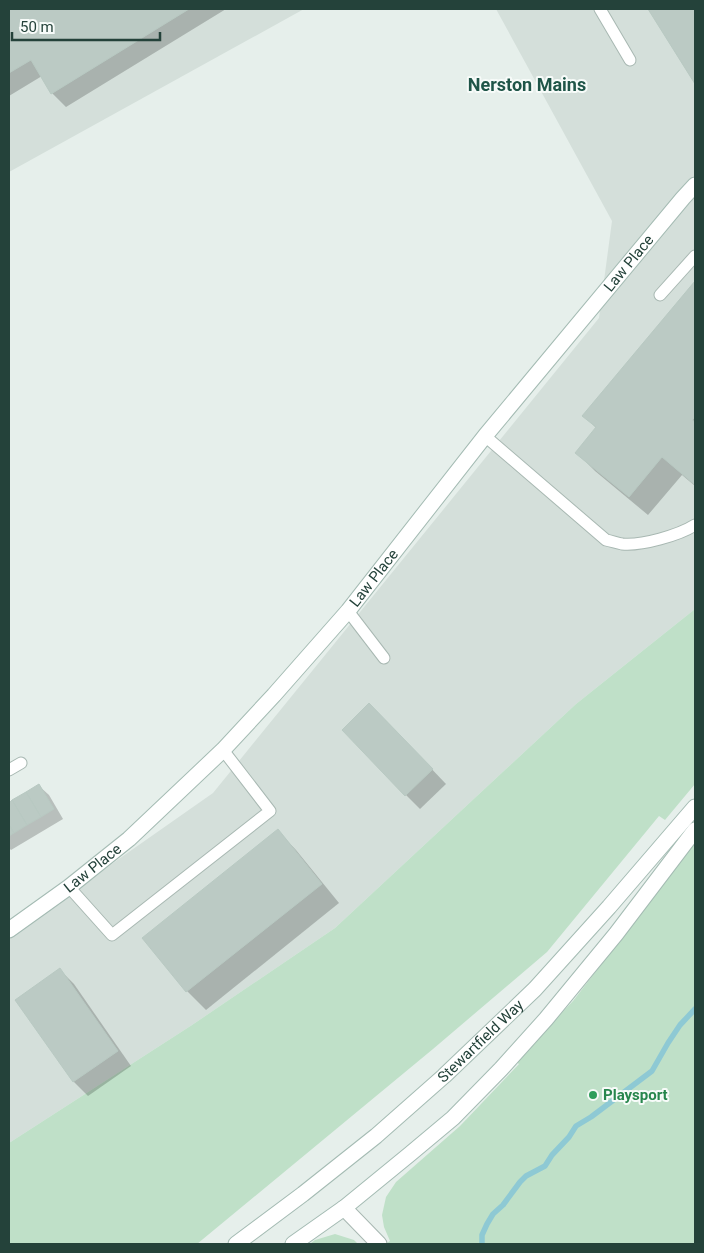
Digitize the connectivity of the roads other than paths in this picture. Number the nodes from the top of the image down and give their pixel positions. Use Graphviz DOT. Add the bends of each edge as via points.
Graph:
graph roads {
  1 [pos="600,9"];
  2 [pos="630,60"];
  3 [pos="694,190"];
  4 [pos="695,256"];
  5 [pos="660,295"];
  6 [pos="485,436"];
  7 [pos="695,525"];
  8 [pos="348,612"];
  9 [pos="384,658"];
  10 [pos="223,750"];
  11 [pos="21,762"];
  12 [pos="9,770"];
  13 [pos="695,807"];
  14 [pos="695,830"];
  15 [pos="69,887"];
  16 [pos="9,930"];
  17 [pos="344,1208"];
  18 [pos="236,1244"];
  19 [pos="293,1244"];
  20 [pos="379,1244"];
  1 -- 2 [label="lane"];
  3 -- 6 [label="street, Law Place"];
  4 -- 5 [label="lane"];
  6 -- 7 [label="lane" via="606,540 623,544 648,542"];
  6 -- 8 [label="street, Law Place"];
  8 -- 9 [label="lane"];
  8 -- 10 [label="street, Law Place"];
  10 -- 15 [label="street, Law Place" via="129,839"];
  10 -- 15 [label="lane" via="270,811 112,935"];
  11 -- 12 [label="lane"];
  13 -- 18 [label="street, Stewartfield Way" via="535,989 444,1076 376,1136"];
  14 -- 17 [label="street, Stewartfield Way" via="622,926 501,1069 452,1118"];
  15 -- 16 [label="street, Law Place"];
  17 -- 19 [label="street, Stewartfield Way"];
  17 -- 20 [label="street"];
}
